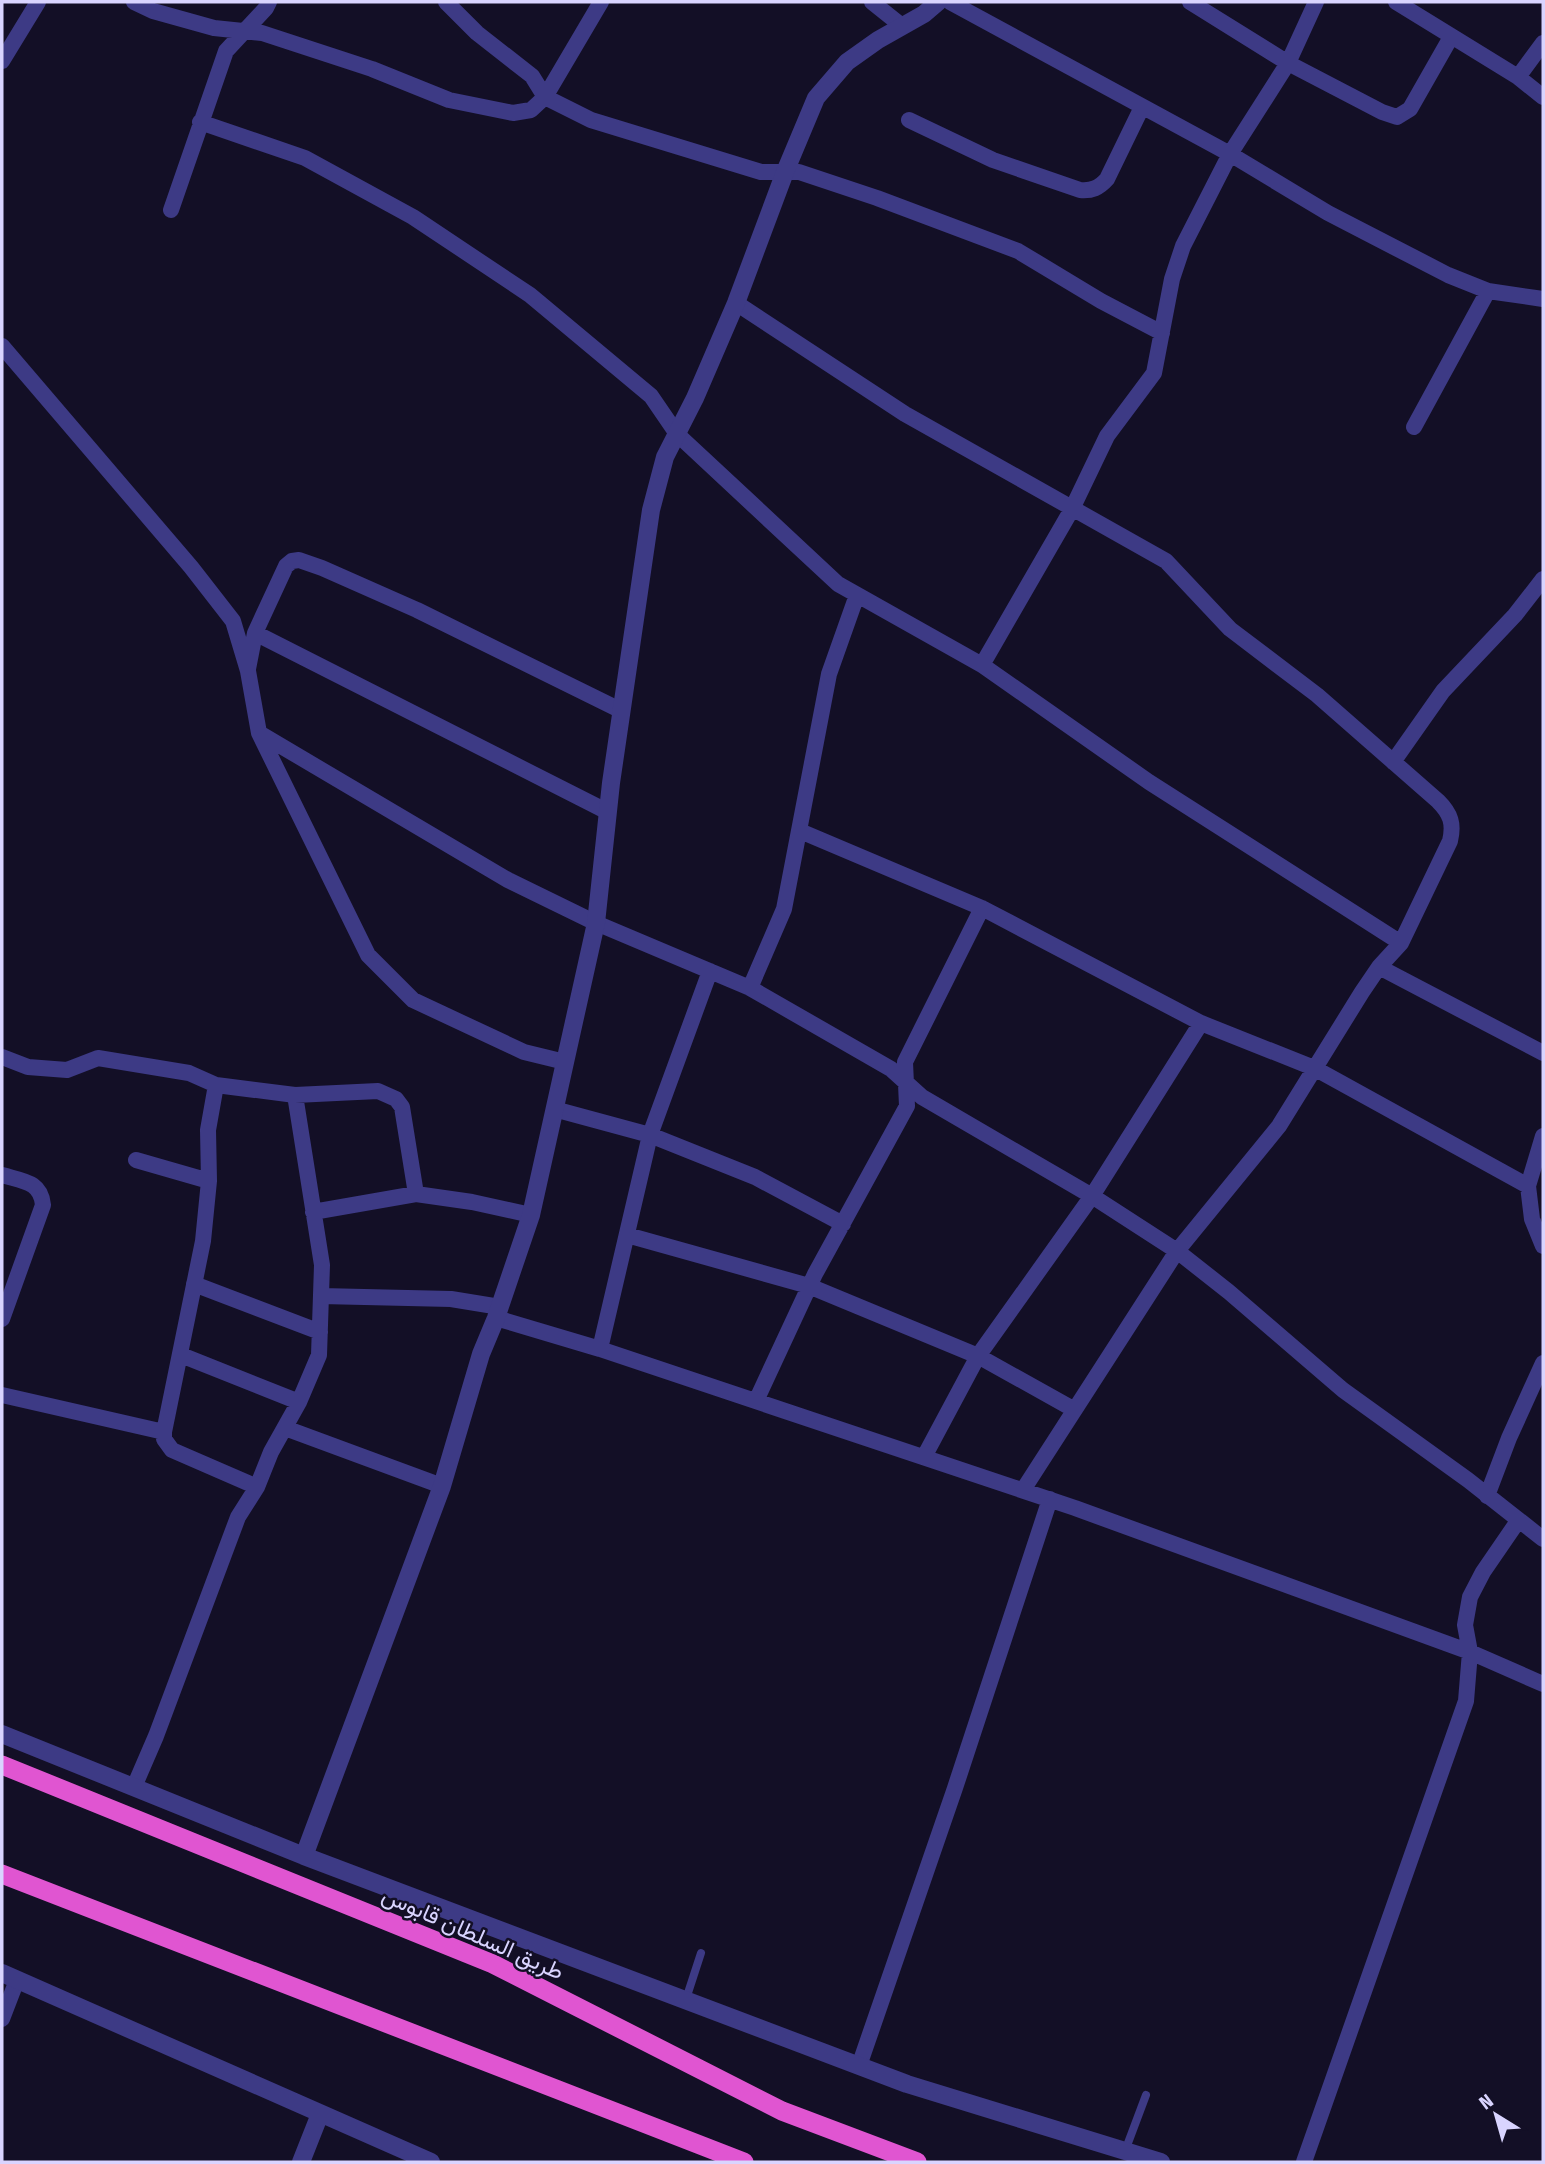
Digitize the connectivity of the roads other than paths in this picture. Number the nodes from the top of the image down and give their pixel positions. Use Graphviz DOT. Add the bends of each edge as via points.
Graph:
graph roads {
  1 [pos="38,2"];
  2 [pos="134,2"];
  3 [pos="269,2"];
  4 [pos="446,2"];
  5 [pos="601,2"];
  6 [pos="872,2"];
  7 [pos="938,2"];
  8 [pos="950,2"];
  9 [pos="1190,2"];
  10 [pos="1316,2"];
  11 [pos="1396,2"];
  12 [pos="155,6"];
  13 [pos="902,26"];
  14 [pos="245,31"];
  15 [pos="1451,37"];
  16 [pos="1543,43"];
  17 [pos="2,61"];
  18 [pos="1288,64"];
  19 [pos="1518,77"];
  20 [pos="545,97"];
  21 [pos="1543,97"];
  22 [pos="1142,107"];
  23 [pos="909,120"];
  24 [pos="200,122"];
  25 [pos="1230,154"];
  26 [pos="785,172"];
  27 [pos="171,210"];
  28 [pos="1488,291"];
  29 [pos="1543,299"];
  30 [pos="736,303"];
  31 [pos="1162,333"];
  32 [pos="2,346"];
  33 [pos="1414,426"];
  34 [pos="677,434"];
  35 [pos="1072,509"];
  36 [pos="1543,579"];
  37 [pos="856,594"];
  38 [pos="255,633"];
  39 [pos="982,665"];
  40 [pos="248,671"];
  41 [pos="622,711"];
  42 [pos="259,733"];
  43 [pos="1393,762"];
  44 [pos="608,811"];
  45 [pos="800,831"];
  46 [pos="982,908"];
  47 [pos="596,923"];
  48 [pos="1401,943"];
  49 [pos="1379,967"];
  50 [pos="710,971"];
  51 [pos="750,988"];
  52 [pos="1201,1023"];
  53 [pos="1543,1053"];
  54 [pos="2,1057"];
  55 [pos="565,1062"];
  56 [pos="1314,1069"];
  57 [pos="906,1083"];
  58 [pos="216,1085"];
  59 [pos="295,1095"];
  60 [pos="555,1109"];
  61 [pos="650,1135"];
  62 [pos="1543,1136"];
  63 [pos="136,1160"];
  64 [pos="2,1175"];
  65 [pos="209,1181"];
  66 [pos="1528,1186"];
  67 [pos="416,1194"];
  68 [pos="1092,1196"];
  69 [pos="313,1212"];
  70 [pos="531,1215"];
  71 [pos="843,1224"];
  72 [pos="627,1236"];
  73 [pos="1543,1246"];
  74 [pos="1177,1251"];
  75 [pos="194,1284"];
  76 [pos="809,1286"];
  77 [pos="321,1296"];
  78 [pos="498,1312"];
  79 [pos="2,1319"];
  80 [pos="320,1332"];
  81 [pos="600,1349"];
  82 [pos="181,1355"];
  83 [pos="978,1356"];
  84 [pos="1543,1363"];
  85 [pos="2,1395"];
  86 [pos="756,1401"];
  87 [pos="299,1402"];
  88 [pos="1073,1409"];
  89 [pos="285,1427"];
  90 [pos="164,1432"];
  91 [pos="924,1457"];
  92 [pos="442,1486"];
  93 [pos="257,1487"];
  94 [pos="1023,1490"];
  95 [pos="1487,1496"];
  96 [pos="1049,1499"];
  97 [pos="1518,1521"];
  98 [pos="1543,1539"];
  99 [pos="1470,1653"];
  100 [pos="1543,1684"];
  101 [pos="2,1734"];
  102 [pos="2,1765"];
  103 [pos="134,1787"];
  104 [pos="304,1856"];
  105 [pos="2,1874"];
  106 [pos="701,1953"];
  107 [pos="9,1976"];
  108 [pos="686,1999"];
  109 [pos="2,2019"];
  110 [pos="859,2066"];
  111 [pos="1146,2095"];
  112 [pos="320,2114"];
  113 [pos="1125,2151"];
  114 [pos="301,2162"];
  115 [pos="431,2162"];
  116 [pos="744,2162"];
  117 [pos="918,2162"];
  118 [pos="1161,2162"];
  119 [pos="1304,2162"];
  1 -- 17 [label="street"];
  2 -- 12 [label="street"];
  3 -- 14 [label="street"];
  4 -- 20 [label="street" via="532,76"];
  5 -- 20 [label="street"];
  6 -- 13 [label="street"];
  7 -- 13 [label="street"];
  8 -- 22 [label="street"];
  9 -- 18 [label="street"];
  10 -- 18 [label="street"];
  11 -- 15 [label="street"];
  12 -- 14 [label="street" via="214,28"];
  13 -- 26 [label="street" via="846,62 816,98"];
  14 -- 20 [label="street" via="373,69 449,100 513,113 531,110"];
  14 -- 24 [label="street" via="226,51"];
  15 -- 18 [label="street" via="1410,108 1397,117"];
  15 -- 19 [label="street"];
  16 -- 19 [label="street"];
  18 -- 25 [label="street"];
  19 -- 21 [label="street"];
  20 -- 26 [label="street" via="591,120 761,172"];
  22 -- 23 [label="street" via="1107,179 1088,191 993,160"];
  22 -- 25 [label="street"];
  24 -- 27 [label="street"];
  24 -- 34 [label="street" via="305,158 413,218 540,304 651,396"];
  25 -- 28 [label="street" via="1328,214"];
  25 -- 31 [label="street" via="1183,246"];
  26 -- 30 [label="street"];
  26 -- 31 [label="street" via="799,172 877,198 1018,251"];
  28 -- 29 [label="street"];
  28 -- 33 [label="street"];
  30 -- 34 [label="street"];
  30 -- 35 [label="street" via="905,414"];
  31 -- 35 [label="street" via="1154,373 1107,436"];
  32 -- 40 [label="street" via="233,621"];
  34 -- 37 [label="street" via="838,584"];
  34 -- 41 [label="street" via="651,510"];
  35 -- 39 [label="street"];
  35 -- 43 [label="street" via="1166,561 1230,629 1317,695"];
  36 -- 43 [label="street" via="1443,691"];
  37 -- 39 [label="street"];
  37 -- 45 [label="street" via="829,674"];
  38 -- 40 [label="street"];
  38 -- 41 [label="street" via="286,566 299,560 417,611"];
  38 -- 44 [label="street"];
  39 -- 48 [label="street" via="1149,782"];
  40 -- 42 [label="street"];
  41 -- 44 [label="street"];
  42 -- 47 [label="street" via="508,880"];
  42 -- 55 [label="street" via="368,955 413,1000 524,1052"];
  43 -- 48 [label="street" via="1446,809 1452,830"];
  44 -- 47 [label="street"];
  45 -- 46 [label="street"];
  45 -- 51 [label="street" via="784,909"];
  46 -- 52 [label="street"];
  46 -- 57 [label="street" via="905,1062"];
  47 -- 50 [label="street"];
  47 -- 55 [label="street"];
  48 -- 49 [label="street"];
  49 -- 53 [label="street"];
  49 -- 56 [label="street"];
  50 -- 51 [label="street"];
  50 -- 61 [label="street"];
  51 -- 57 [label="street" via="891,1069"];
  52 -- 56 [label="street"];
  52 -- 68 [label="street"];
  54 -- 58 [label="street" via="28,1067 66,1070 98,1058 189,1073"];
  55 -- 60 [label="street"];
  56 -- 66 [label="street"];
  56 -- 74 [label="street" via="1279,1126"];
  57 -- 68 [label="street" via="922,1097"];
  57 -- 71 [label="street" via="907,1106"];
  58 -- 59 [label="street"];
  58 -- 65 [label="street" via="208,1130"];
  59 -- 67 [label="street" via="378,1091 396,1099 402,1107"];
  59 -- 69 [label="street"];
  60 -- 61 [label="street"];
  60 -- 70 [label="street"];
  61 -- 71 [label="street" via="755,1177"];
  61 -- 72 [label="street"];
  62 -- 66 [label="street"];
  63 -- 65 [label="street"];
  64 -- 79 [label="street" via="34,1184 44,1205"];
  65 -- 75 [label="street"];
  66 -- 73 [label="street" via="1532,1219"];
  67 -- 69 [label="street"];
  67 -- 70 [label="street"];
  68 -- 74 [label="street"];
  68 -- 83 [label="street"];
  69 -- 77 [label="street" via="322,1265"];
  70 -- 78 [label="street"];
  71 -- 76 [label="street"];
  72 -- 76 [label="street"];
  72 -- 81 [label="street"];
  74 -- 88 [label="street"];
  74 -- 95 [label="street" via="1343,1390"];
  75 -- 80 [label="street"];
  75 -- 82 [label="street"];
  76 -- 83 [label="street"];
  76 -- 86 [label="street"];
  77 -- 78 [label="street" via="451,1299"];
  77 -- 80 [label="street"];
  78 -- 81 [label="street"];
  78 -- 92 [label="street"];
  80 -- 87 [label="street" via="319,1355"];
  81 -- 86 [label="street"];
  82 -- 87 [label="street"];
  82 -- 90 [label="street"];
  83 -- 88 [label="street"];
  83 -- 91 [label="street"];
  84 -- 95 [label="street"];
  85 -- 90 [label="street"];
  86 -- 91 [label="street"];
  87 -- 89 [label="street"];
  88 -- 94 [label="street"];
  89 -- 92 [label="street"];
  89 -- 93 [label="street"];
  90 -- 93 [label="street" via="172,1450"];
  91 -- 94 [label="street"];
  92 -- 104 [label="street"];
  93 -- 103 [label="street" via="238,1517"];
  94 -- 96 [label="street"];
  95 -- 97 [label="street"];
  96 -- 99 [label="street"];
  96 -- 110 [label="street"];
  97 -- 98 [label="street"];
  97 -- 99 [label="street" via="1470,1597 1465,1625"];
  99 -- 100 [label="street"];
  99 -- 119 [label="street" via="1459,1724"];
  101 -- 103 [label="street"];
  102 -- 117 [label="highway, طريق السلطان قابوس" via="493,1964 782,2111"];
  103 -- 104 [label="street"];
  104 -- 108 [label="street"];
  105 -- 116 [label="highway"];
  106 -- 108 [label="lane"];
  107 -- 109 [label="street"];
  107 -- 112 [label="street"];
  108 -- 110 [label="street"];
  110 -- 113 [label="street"];
  111 -- 113 [label="lane"];
  112 -- 114 [label="street"];
  112 -- 115 [label="street"];
  113 -- 118 [label="street"];
}
